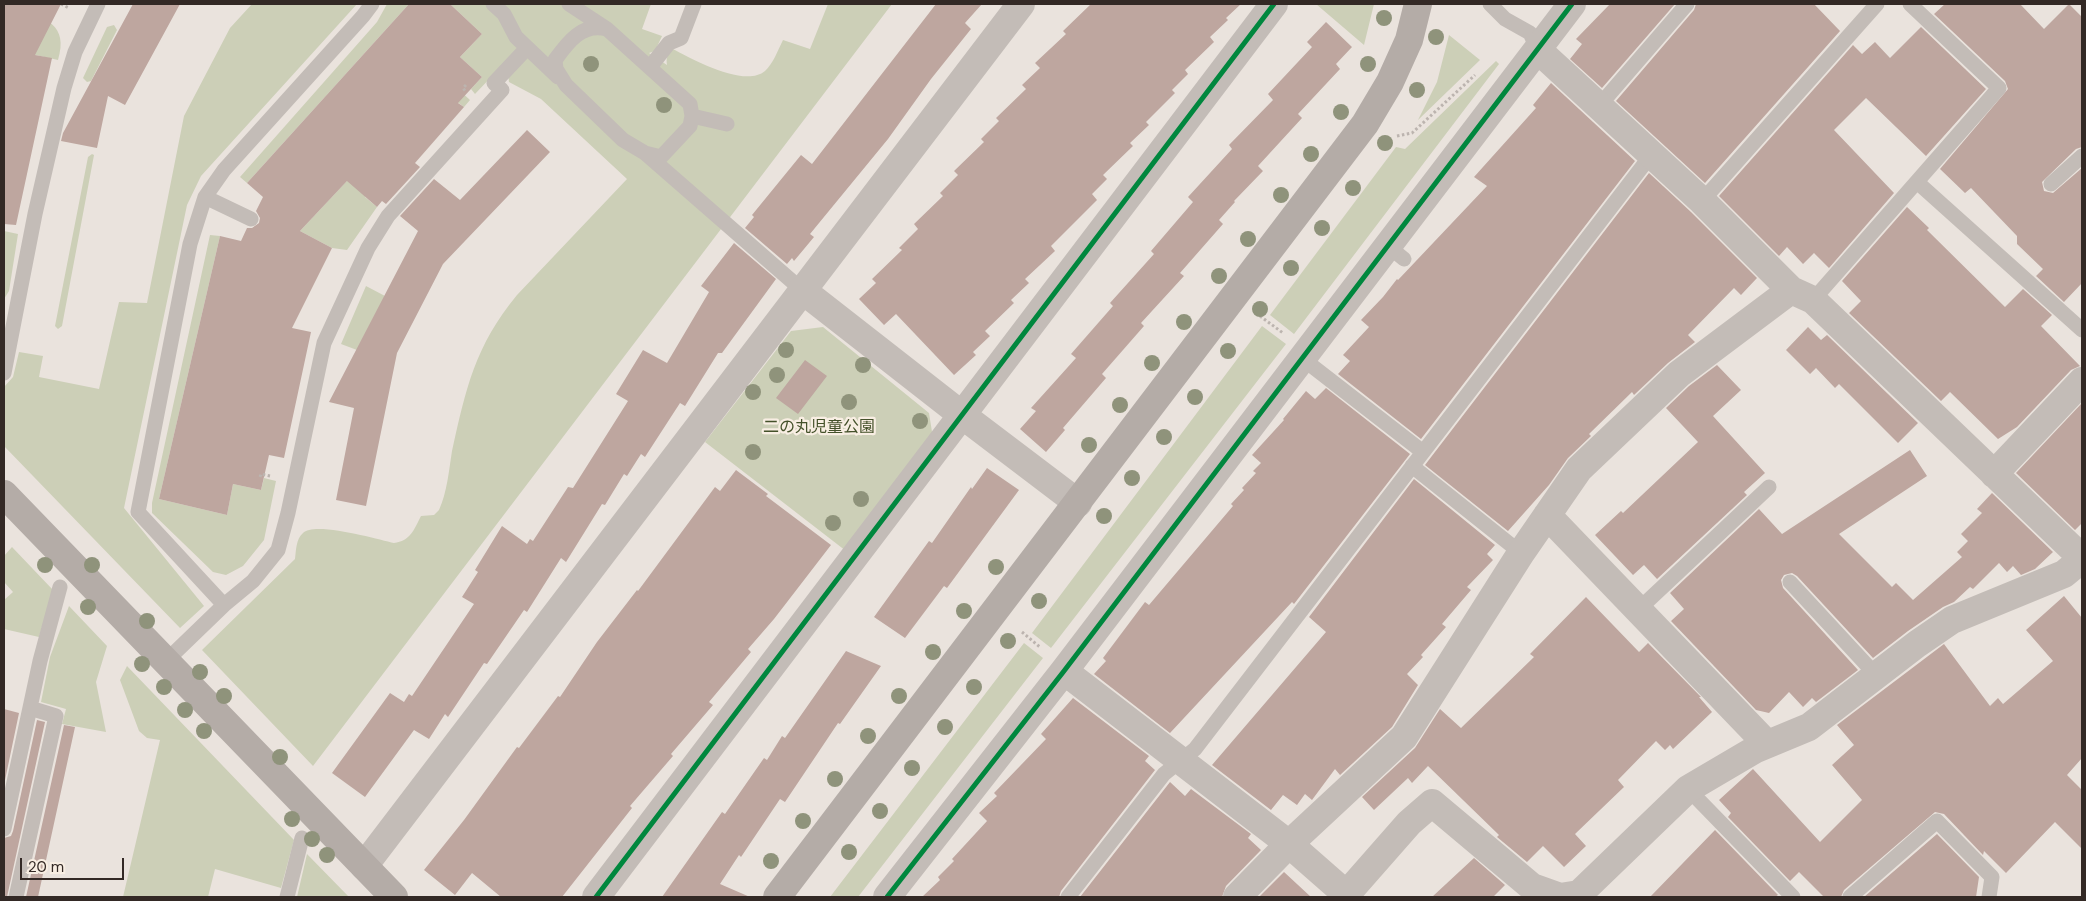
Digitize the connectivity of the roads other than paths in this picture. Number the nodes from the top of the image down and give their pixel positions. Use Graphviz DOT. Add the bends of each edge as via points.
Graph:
graph roads {
  1 [pos="98,4"];
  2 [pos="372,4"];
  3 [pos="493,4"];
  4 [pos="568,4"];
  5 [pos="694,4"];
  6 [pos="1021,4"];
  7 [pos="1274,4"];
  8 [pos="1418,4"];
  9 [pos="1490,4"];
  10 [pos="1572,4"];
  11 [pos="1687,4"];
  12 [pos="1877,4"];
  13 [pos="1910,4"];
  14 [pos="607,29"];
  15 [pos="527,48"];
  16 [pos="1538,50"];
  17 [pos="650,67"];
  18 [pos="566,85"];
  19 [pos="1599,106"];
  20 [pos="692,116"];
  21 [pos="727,124"];
  22 [pos="645,153"];
  23 [pos="1652,154"];
  24 [pos="2082,156"];
  25 [pos="1917,182"];
  26 [pos="2051,184"];
  27 [pos="205,197"];
  28 [pos="1702,201"];
  29 [pos="251,219"];
  30 [pos="802,290"];
  31 [pos="1802,295"];
  32 [pos="2082,330"];
  33 [pos="8,334"];
  34 [pos="1302,359"];
  35 [pos="4,373"];
  36 [pos="2082,381"];
  37 [pos="962,415"];
  38 [pos="1423,452"];
  39 [pos="1412,466"];
  40 [pos="1994,474"];
  41 [pos="1770,487"];
  42 [pos="4,494"];
  43 [pos="1078,503"];
  44 [pos="1547,515"];
  45 [pos="1521,553"];
  46 [pos="2082,559"];
  47 [pos="1790,582"];
  48 [pos="60,586"];
  49 [pos="224,604"];
  50 [pos="1638,610"];
  51 [pos="166,661"];
  52 [pos="1064,671"];
  53 [pos="1876,675"];
  54 [pos="30,708"];
  55 [pos="1767,744"];
  56 [pos="1179,761"];
  57 [pos="1688,789"];
  58 [pos="4,829"];
  59 [pos="302,838"];
  60 [pos="1289,844"];
  61 [pos="364,866"];
  62 [pos="1345,896"];
  63 [pos="16,897"];
  64 [pos="287,897"];
  65 [pos="394,897"];
  66 [pos="596,897"];
  67 [pos="777,897"];
  68 [pos="887,897"];
  69 [pos="1068,897"];
  70 [pos="1237,897"];
  71 [pos="1793,897"];
  72 [pos="1850,897"];
  73 [pos="1989,897"];
  1 -- 33 [label="lane" via="75,52 64,88"];
  2 -- 27 [label="lane" via="224,170"];
  3 -- 15 [label="lane" via="504,14 513,32"];
  4 -- 14 [label="lane"];
  5 -- 17 [label="lane" via="681,38 669,43"];
  6 -- 30 [label="street"];
  7 -- 37 [label="street"];
  8 -- 43 [label="street" via="1405,48 1366,124"];
  9 -- 16 [label="lane" via="1505,19 1530,32"];
  10 -- 16 [label="street"];
  11 -- 19 [label="lane"];
  12 -- 28 [label="lane"];
  13 -- 25 [label="lane" via="1999,88"];
  14 -- 17 [label="lane"];
  14 -- 18 [label="lane" via="584,29 556,58 556,69"];
  15 -- 18 [label="lane"];
  15 -- 49 [label="lane" via="494,83 502,90 388,216 368,248 324,343 278,550 253,580"];
  16 -- 19 [label="street"];
  16 -- 34 [label="street" via="1396,253"];
  17 -- 20 [label="lane" via="690,104"];
  18 -- 22 [label="lane" via="623,140"];
  19 -- 23 [label="street"];
  20 -- 21 [label="lane"];
  20 -- 22 [label="lane" via="690,126 663,155 657,157"];
  22 -- 30 [label="lane"];
  23 -- 28 [label="street"];
  23 -- 38 [label="lane"];
  24 -- 26 [label="lane"];
  25 -- 31 [label="lane"];
  25 -- 32 [label="lane"];
  27 -- 29 [label="lane"];
  27 -- 49 [label="lane" via="190,244 138,512"];
  28 -- 31 [label="street"];
  30 -- 37 [label="street"];
  30 -- 61 [label="street"];
  31 -- 40 [label="street"];
  31 -- 44 [label="street" via="1679,374 1578,469"];
  33 -- 35 [label="lane"];
  34 -- 38 [label="lane"];
  34 -- 52 [label="street"];
  36 -- 40 [label="street"];
  37 -- 43 [label="street"];
  37 -- 66 [label="street"];
  38 -- 39 [label="lane"];
  39 -- 45 [label="lane"];
  39 -- 56 [label="lane" via="1195,749"];
  40 -- 46 [label="street"];
  41 -- 50 [label="lane"];
  42 -- 51 [label="street"];
  43 -- 67 [label="street"];
  44 -- 45 [label="street"];
  44 -- 50 [label="street"];
  45 -- 60 [label="street" via="1404,737"];
  46 -- 53 [label="street" via="2064,574 1952,620"];
  47 -- 53 [label="lane"];
  48 -- 54 [label="lane"];
  49 -- 51 [label="lane"];
  50 -- 55 [label="street"];
  51 -- 61 [label="street"];
  52 -- 56 [label="street"];
  52 -- 68 [label="street"];
  53 -- 55 [label="street" via="1809,727"];
  54 -- 58 [label="lane"];
  54 -- 63 [label="lane" via="56,716"];
  55 -- 57 [label="street"];
  56 -- 60 [label="street"];
  56 -- 69 [label="lane" via="1164,774"];
  57 -- 62 [label="street" via="1579,894 1560,897 1532,887 1432,803 1409,823"];
  57 -- 71 [label="lane"];
  59 -- 64 [label="lane"];
  60 -- 62 [label="street"];
  60 -- 70 [label="street"];
  61 -- 65 [label="street"];
  72 -- 73 [label="lane" via="1937,821 1992,877"];
}
